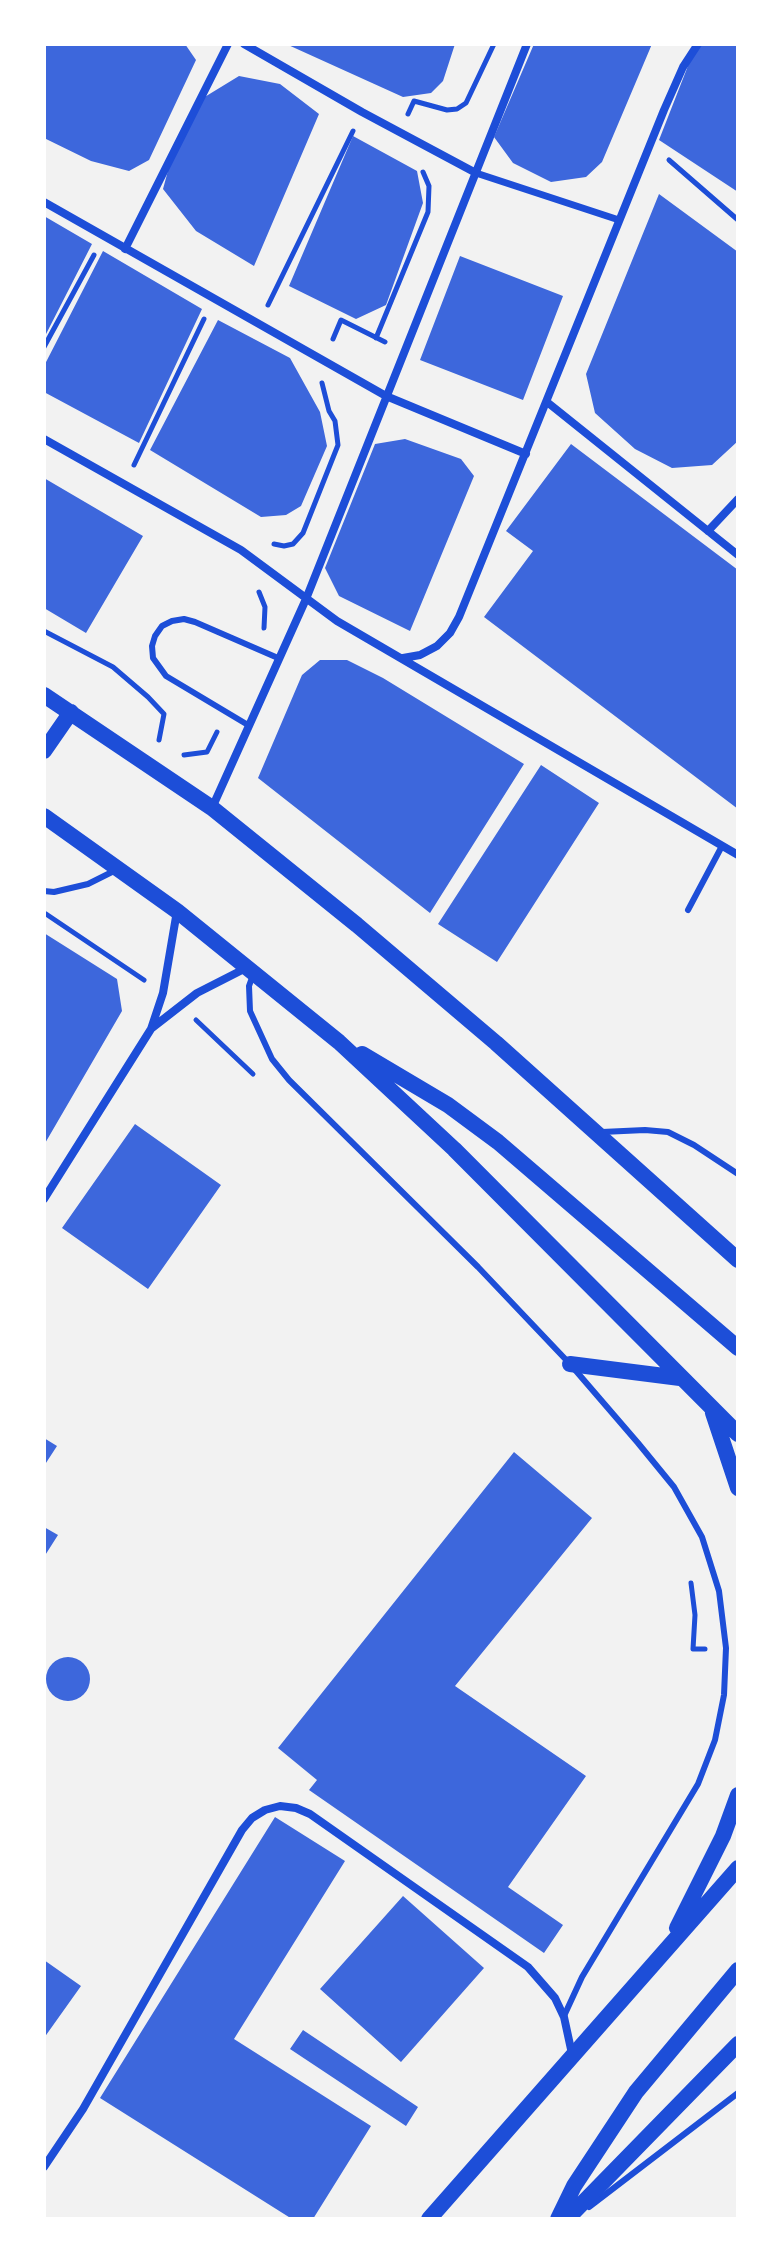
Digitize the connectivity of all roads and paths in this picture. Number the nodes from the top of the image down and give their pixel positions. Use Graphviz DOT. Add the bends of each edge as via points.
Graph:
graph roads {
  1 [pos="228,44"];
  2 [pos="244,44"];
  3 [pos="494,44"];
  4 [pos="527,44"];
  5 [pos="698,44"];
  6 [pos="362,112"];
  7 [pos="401,133"];
  8 [pos="650,144"];
  9 [pos="419,165"];
  10 [pos="476,173"];
  11 [pos="44,202"];
  12 [pos="619,220"];
  13 [pos="738,220"];
  14 [pos="104,236"];
  15 [pos="125,249"];
  16 [pos="213,300"];
  17 [pos="258,326"];
  18 [pos="376,338"];
  19 [pos="44,347"];
  20 [pos="386,396"];
  21 [pos="547,402"];
  22 [pos="44,439"];
  23 [pos="526,454"];
  24 [pos="124,484"];
  25 [pos="738,499"];
  26 [pos="708,531"];
  27 [pos="738,555"];
  28 [pos="306,599"];
  29 [pos="278,658"];
  30 [pos="402,658"];
  31 [pos="44,695"];
  32 [pos="71,712"];
  33 [pos="248,725"];
  34 [pos="44,751"];
  35 [pos="212,808"];
  36 [pos="44,816"];
  37 [pos="722,846"];
  38 [pos="738,855"];
  39 [pos="119,868"];
  40 [pos="44,891"];
  41 [pos="688,910"];
  42 [pos="177,911"];
  43 [pos="44,913"];
  44 [pos="251,969"];
  45 [pos="163,993"];
  46 [pos="181,1005"];
  47 [pos="151,1029"];
  48 [pos="339,1042"];
  49 [pos="257,1078"];
  50 [pos="596,1132"];
  51 [pos="738,1174"];
  52 [pos="44,1199"];
  53 [pos="738,1260"];
  54 [pos="738,1348"];
  55 [pos="570,1364"];
  56 [pos="680,1378"];
  57 [pos="713,1411"];
  58 [pos="738,1434"];
  59 [pos="738,1488"];
  60 [pos="690,1573"];
  61 [pos="726,1648"];
  62 [pos="738,1795"];
  63 [pos="738,1868"];
  64 [pos="662,1954"];
  65 [pos="738,1970"];
  66 [pos="564,2017"];
  67 [pos="737,2046"];
  68 [pos="572,2056"];
  69 [pos="738,2093"];
  70 [pos="44,2167"];
  71 [pos="429,2219"];
  72 [pos="558,2219"];
  73 [pos="570,2219"];
  1 -- 15 [label="street"];
  2 -- 6 [label="street"];
  3 -- 7 [label="path" via="466,103 447,110 414,101"];
  4 -- 10 [label="street"];
  5 -- 8 [label="street"];
  6 -- 7 [label="street"];
  6 -- 17 [label="path"];
  7 -- 10 [label="street"];
  8 -- 12 [label="street"];
  8 -- 13 [label="path"];
  9 -- 18 [label="path" via="429,186 428,212"];
  10 -- 12 [label="street"];
  10 -- 20 [label="street"];
  11 -- 14 [label="street"];
  12 -- 21 [label="street"];
  14 -- 15 [label="street"];
  14 -- 19 [label="path"];
  15 -- 16 [label="street"];
  16 -- 17 [label="street"];
  16 -- 24 [label="path"];
  17 -- 20 [label="street"];
  20 -- 23 [label="street"];
  20 -- 28 [label="street"];
  21 -- 23 [label="street"];
  21 -- 26 [label="street"];
  22 -- 24 [label="street"];
  23 -- 30 [label="street" via="450,633 420,655"];
  24 -- 28 [label="street" via="241,550"];
  25 -- 26 [label="street"];
  26 -- 27 [label="street"];
  28 -- 29 [label="street"];
  28 -- 30 [label="street"];
  29 -- 33 [label="street"];
  29 -- 33 [label="lane" via="184,619 162,626 155,636 153,658 166,676"];
  30 -- 37 [label="street"];
  31 -- 32 [label="main road"];
  32 -- 34 [label="main road"];
  32 -- 35 [label="main road"];
  33 -- 35 [label="street"];
  35 -- 50 [label="main road" via="357,925"];
  36 -- 39 [label="main road"];
  37 -- 38 [label="street"];
  37 -- 41 [label="lane"];
  39 -- 40 [label="lane" via="88,884"];
  39 -- 42 [label="main road"];
  42 -- 44 [label="main road"];
  42 -- 45 [label="street"];
  43 -- 45 [label="path"];
  44 -- 46 [label="street" via="222,979"];
  44 -- 48 [label="main road"];
  44 -- 55 [label="lane" via="250,1011 272,1059"];
  45 -- 47 [label="street"];
  46 -- 47 [label="street"];
  46 -- 49 [label="path"];
  47 -- 52 [label="street"];
  48 -- 54 [label="main road" via="448,1105 498,1142"];
  48 -- 56 [label="main road" via="454,1149"];
  50 -- 51 [label="lane" via="668,1132"];
  50 -- 53 [label="main road"];
  55 -- 56 [label="main road"];
  55 -- 61 [label="lane" via="674,1487 702,1537 719,1591"];
  56 -- 57 [label="main road"];
  57 -- 58 [label="main road"];
  57 -- 59 [label="main road"];
  60 -- 61 [label="path" via="693,1649"];
  61 -- 66 [label="lane" via="715,1740 698,1784 582,1977"];
  62 -- 64 [label="main road" via="723,1836"];
  63 -- 64 [label="main road"];
  64 -- 68 [label="main road"];
  65 -- 72 [label="main road" via="636,2092"];
  66 -- 68 [label="street"];
  66 -- 70 [label="street" via="528,1967 310,1814 280,1806 265,1810 242,1830 83,2109"];
  67 -- 73 [label="main road"];
  68 -- 71 [label="main road"];
  69 -- 73 [label="lane"];
}
